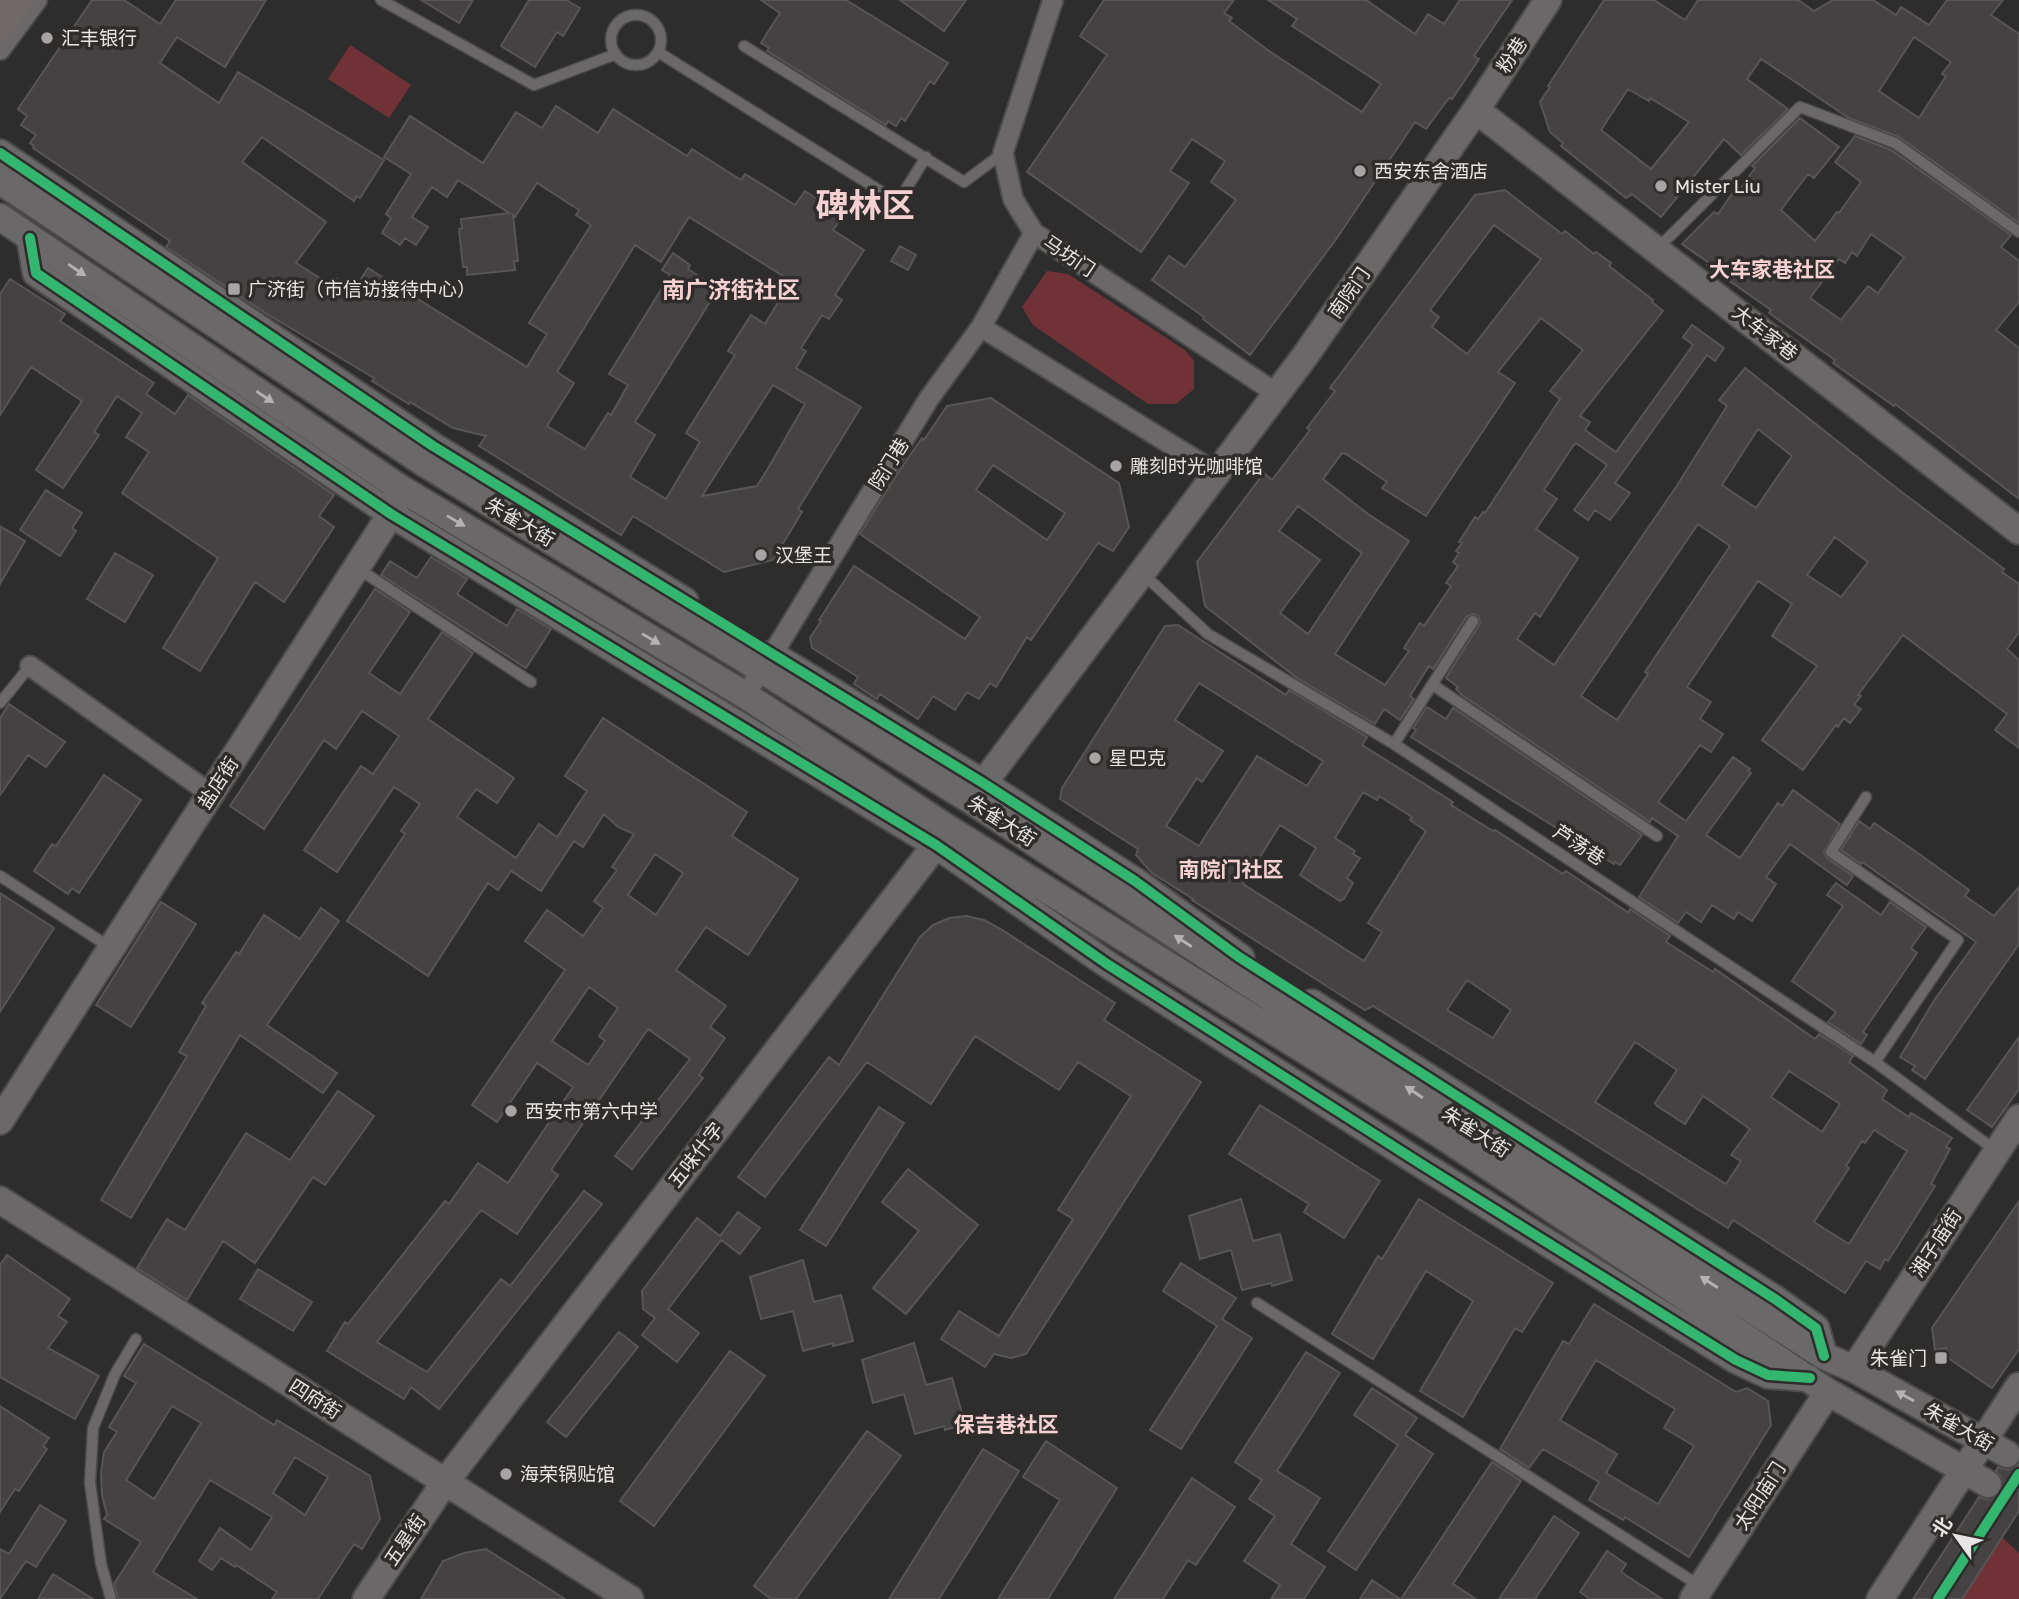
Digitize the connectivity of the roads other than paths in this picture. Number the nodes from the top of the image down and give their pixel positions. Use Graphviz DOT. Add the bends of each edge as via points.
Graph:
graph roads {
  1 [pos="18,0"];
  2 [pos="37,0"];
  3 [pos="381,0"];
  4 [pos="1053,0"];
  5 [pos="1548,0"];
  6 [pos="0,25"];
  7 [pos="744,46"];
  8 [pos="0,50"];
  9 [pos="658,52"];
  10 [pos="616,54"];
  11 [pos="1476,110"];
  12 [pos="0,153"];
  13 [pos="1003,153"];
  14 [pos="926,157"];
  15 [pos="0,181"];
  16 [pos="0,218"];
  17 [pos="2019,232"];
  18 [pos="1034,233"];
  19 [pos="30,238"];
  20 [pos="1657,249"];
  21 [pos="981,327"];
  22 [pos="1276,393"];
  23 [pos="428,455"];
  24 [pos="1217,473"];
  25 [pos="400,488"];
  26 [pos="391,514"];
  27 [pos="2019,531"];
  28 [pos="357,567"];
  29 [pos="1142,573"];
  30 [pos="1473,621"];
  31 [pos="767,662"];
  32 [pos="30,666"];
  33 [pos="531,682"];
  34 [pos="1433,685"];
  35 [pos="744,695"];
  36 [pos="0,703"];
  37 [pos="1394,744"];
  38 [pos="977,791"];
  39 [pos="211,794"];
  40 [pos="1866,797"];
  41 [pos="1657,835"];
  42 [pos="943,837"];
  43 [pos="0,876"];
  44 [pos="111,948"];
  45 [pos="1875,1062"];
  46 [pos="2019,1118"];
  47 [pos="0,1121"];
  48 [pos="1996,1151"];
  49 [pos="0,1200"];
  50 [pos="1257,1303"];
  51 [pos="136,1339"];
  52 [pos="1854,1368"];
  53 [pos="1819,1385"];
  54 [pos="2019,1386"];
  55 [pos="1984,1440"];
  56 [pos="2007,1454"];
  57 [pos="1965,1469"];
  58 [pos="444,1482"];
  59 [pos="1988,1484"];
  60 [pos="1697,1593"];
  61 [pos="111,1599"];
  62 [pos="366,1599"];
  63 [pos="630,1599"];
  64 [pos="1880,1599"];
  1 -- 6 [label="main road"];
  2 -- 8 [label="street"];
  3 -- 10 [label="lane" via="534,85"];
  4 -- 13 [label="street"];
  5 -- 11 [label="street, 粉巷"];
  7 -- 14 [label="lane"];
  9 -- 10 [label="lane" via="642,64 623,61"];
  9 -- 10 [label="lane" via="656,24 630,15 615,27 612,46"];
  9 -- 14 [label="lane" via="898,202"];
  11 -- 20 [label="street, 大车家巷"];
  11 -- 22 [label="street, 南院门"];
  12 -- 23 [label="street"];
  13 -- 14 [label="lane" via="964,182"];
  13 -- 18 [label="street, 马坊门" via="1013,199"];
  15 -- 23 [label="street, 朱雀大街"];
  16 -- 19 [label="street, 朱雀大街"];
  17 -- 20 [label="lane" via="1895,143 1800,107"];
  18 -- 21 [label="street, 院门巷"];
  18 -- 22 [label="street, 马坊门"];
  19 -- 25 [label="street, 朱雀大街, one-way"];
  19 -- 26 [label="street" via="36,274"];
  20 -- 27 [label="street, 大车家巷"];
  21 -- 24 [label="street"];
  21 -- 31 [label="street, 院门巷" via="929,400"];
  22 -- 24 [label="street, 南院门"];
  23 -- 25 [label="street, 盐店街"];
  23 -- 31 [label="street, 朱雀大街"];
  24 -- 29 [label="street, 南院门"];
  25 -- 26 [label="street, 盐店街"];
  25 -- 35 [label="street, 朱雀大街, one-way"];
  26 -- 28 [label="street, 盐店街"];
  26 -- 42 [label="street"];
  28 -- 33 [label="lane"];
  28 -- 39 [label="street, 盐店街"];
  29 -- 37 [label="lane, 芦荡巷" via="1208,634"];
  29 -- 38 [label="street, 南院门"];
  30 -- 34 [label="lane"];
  31 -- 35 [label="street, 院门巷"];
  31 -- 38 [label="street, 朱雀大街"];
  32 -- 36 [label="lane"];
  32 -- 39 [label="street"];
  34 -- 37 [label="lane"];
  34 -- 41 [label="lane"];
  35 -- 42 [label="street, 朱雀大街"];
  37 -- 45 [label="lane, 芦荡巷"];
  38 -- 42 [label="street, 南院门"];
  52 -- 38 [label="street, 朱雀大街, one-way" via="1824,1356 1454,1119"];
  39 -- 44 [label="street, 盐店街"];
  40 -- 45 [label="lane" via="1831,852 1958,940"];
  42 -- 53 [label="street, 朱雀大街" via="1441,1135"];
  42 -- 53 [label="street" via="1107,964 1422,1164 1736,1360 1768,1375"];
  42 -- 58 [label="street, 五味什字"];
  43 -- 44 [label="lane"];
  44 -- 47 [label="street, 盐店街"];
  45 -- 48 [label="lane, 芦荡巷"];
  46 -- 48 [label="street, 湘子庙街"];
  48 -- 52 [label="street, 湘子庙街"];
  49 -- 58 [label="street, 四府街"];
  50 -- 60 [label="lane"];
  51 -- 61 [label="lane" via="115,1374 93,1428 90,1483 101,1564"];
  55 -- 52 [label="street, 朱雀大街, one-way"];
  53 -- 57 [label="street, 朱雀大街"];
  53 -- 60 [label="street, 太阳庙门"];
  54 -- 55 [label="street"];
  55 -- 56 [label="street, 朱雀大街"];
  55 -- 57 [label="street"];
  57 -- 59 [label="street, 朱雀大街"];
  57 -- 64 [label="street"];
  58 -- 62 [label="street, 五星街"];
  58 -- 63 [label="street, 四府街"];
}
